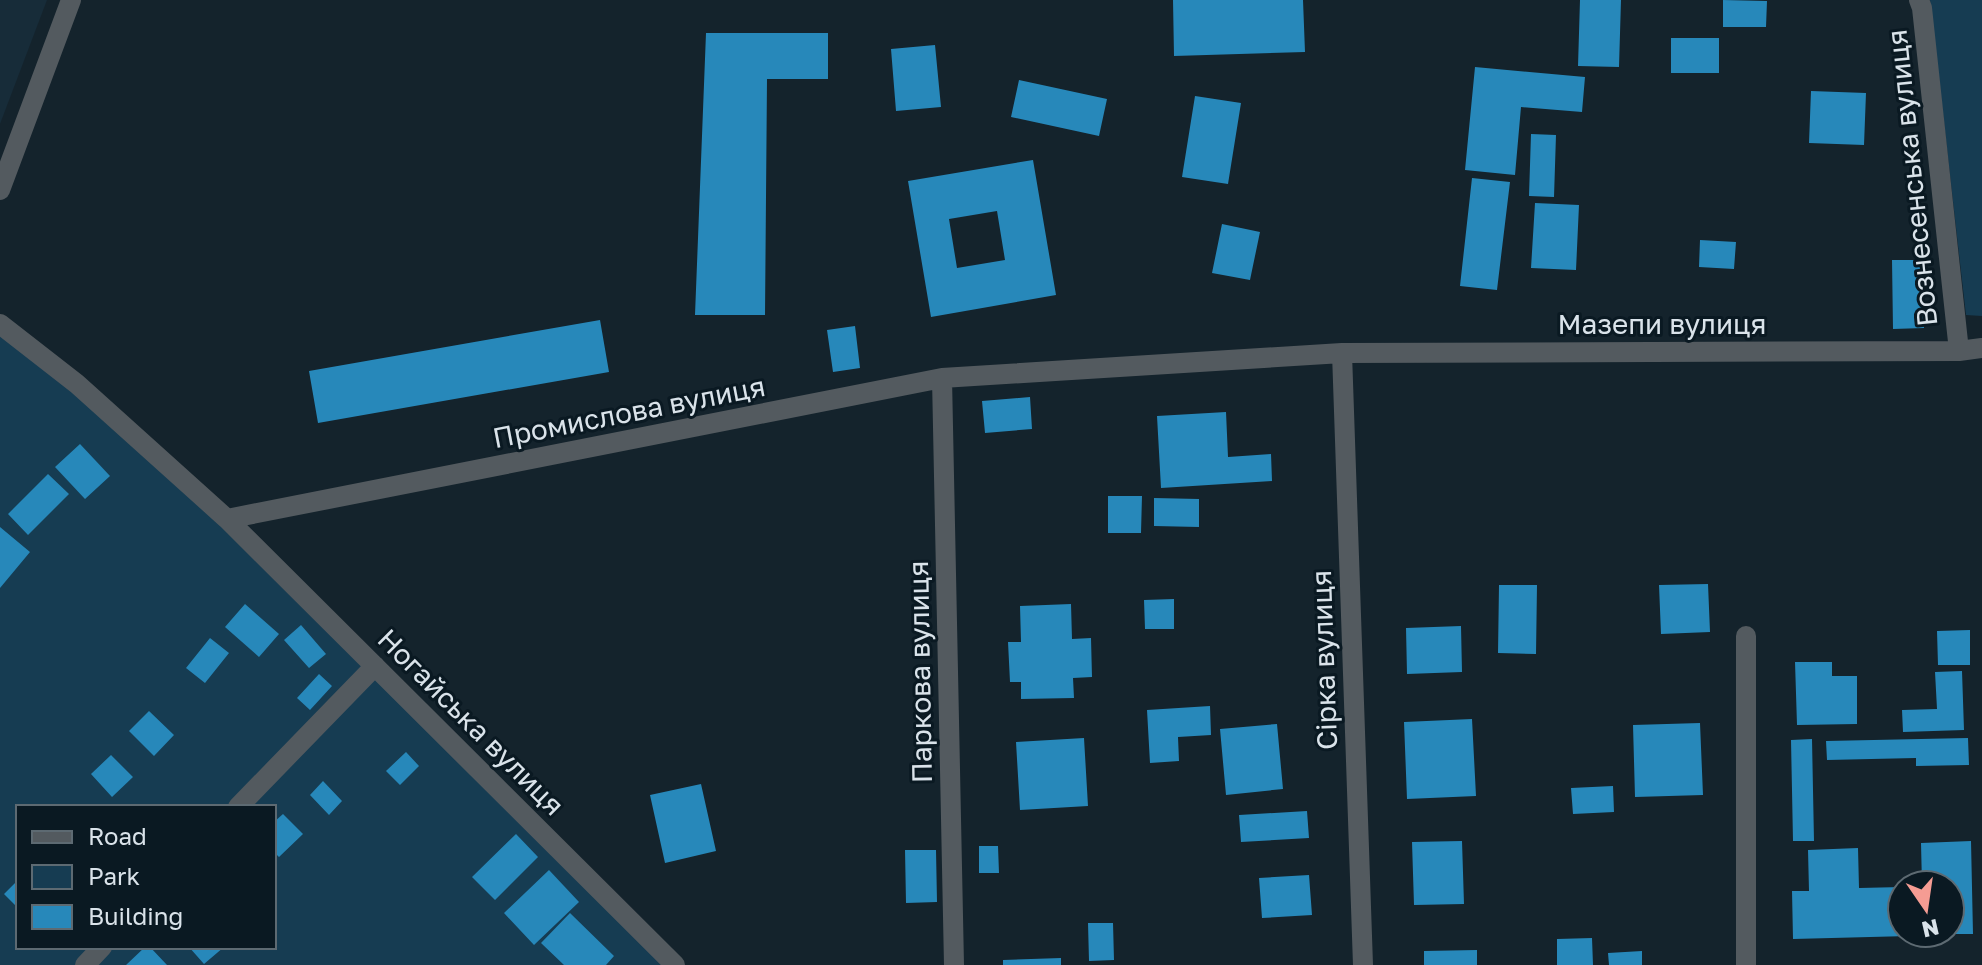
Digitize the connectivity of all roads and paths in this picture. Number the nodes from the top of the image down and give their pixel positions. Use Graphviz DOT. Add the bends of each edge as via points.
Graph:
graph roads {
  1 [pos="71,0"];
  2 [pos="1919,0"];
  3 [pos="0,190"];
  4 [pos="0,324"];
  5 [pos="1982,348"];
  6 [pos="1959,351"];
  7 [pos="1342,353"];
  8 [pos="942,378"];
  9 [pos="227,519"];
  10 [pos="1746,636"];
  11 [pos="375,666"];
  12 [pos="240,805"];
  13 [pos="100,949"];
  14 [pos="85,965"];
  15 [pos="675,965"];
  16 [pos="954,965"];
  17 [pos="1363,965"];
  18 [pos="1746,965"];
  1 -- 3 [label="street"];
  2 -- 6 [label="street, Вознесенська вулиця"];
  4 -- 9 [label="street" via="77,384"];
  5 -- 6 [label="street, Мазепи вулиця"];
  6 -- 7 [label="street, Мазепи вулиця"];
  7 -- 8 [label="street, Промислова вулиця"];
  7 -- 17 [label="street, Сірка вулиця"];
  8 -- 9 [label="street, Промислова вулиця"];
  8 -- 16 [label="street, Паркова вулиця"];
  9 -- 11 [label="street, Ногайська вулиця"];
  10 -- 18 [label="street"];
  11 -- 12 [label="street"];
  11 -- 15 [label="street, Ногайська вулиця"];
  13 -- 14 [label="street"];
}
